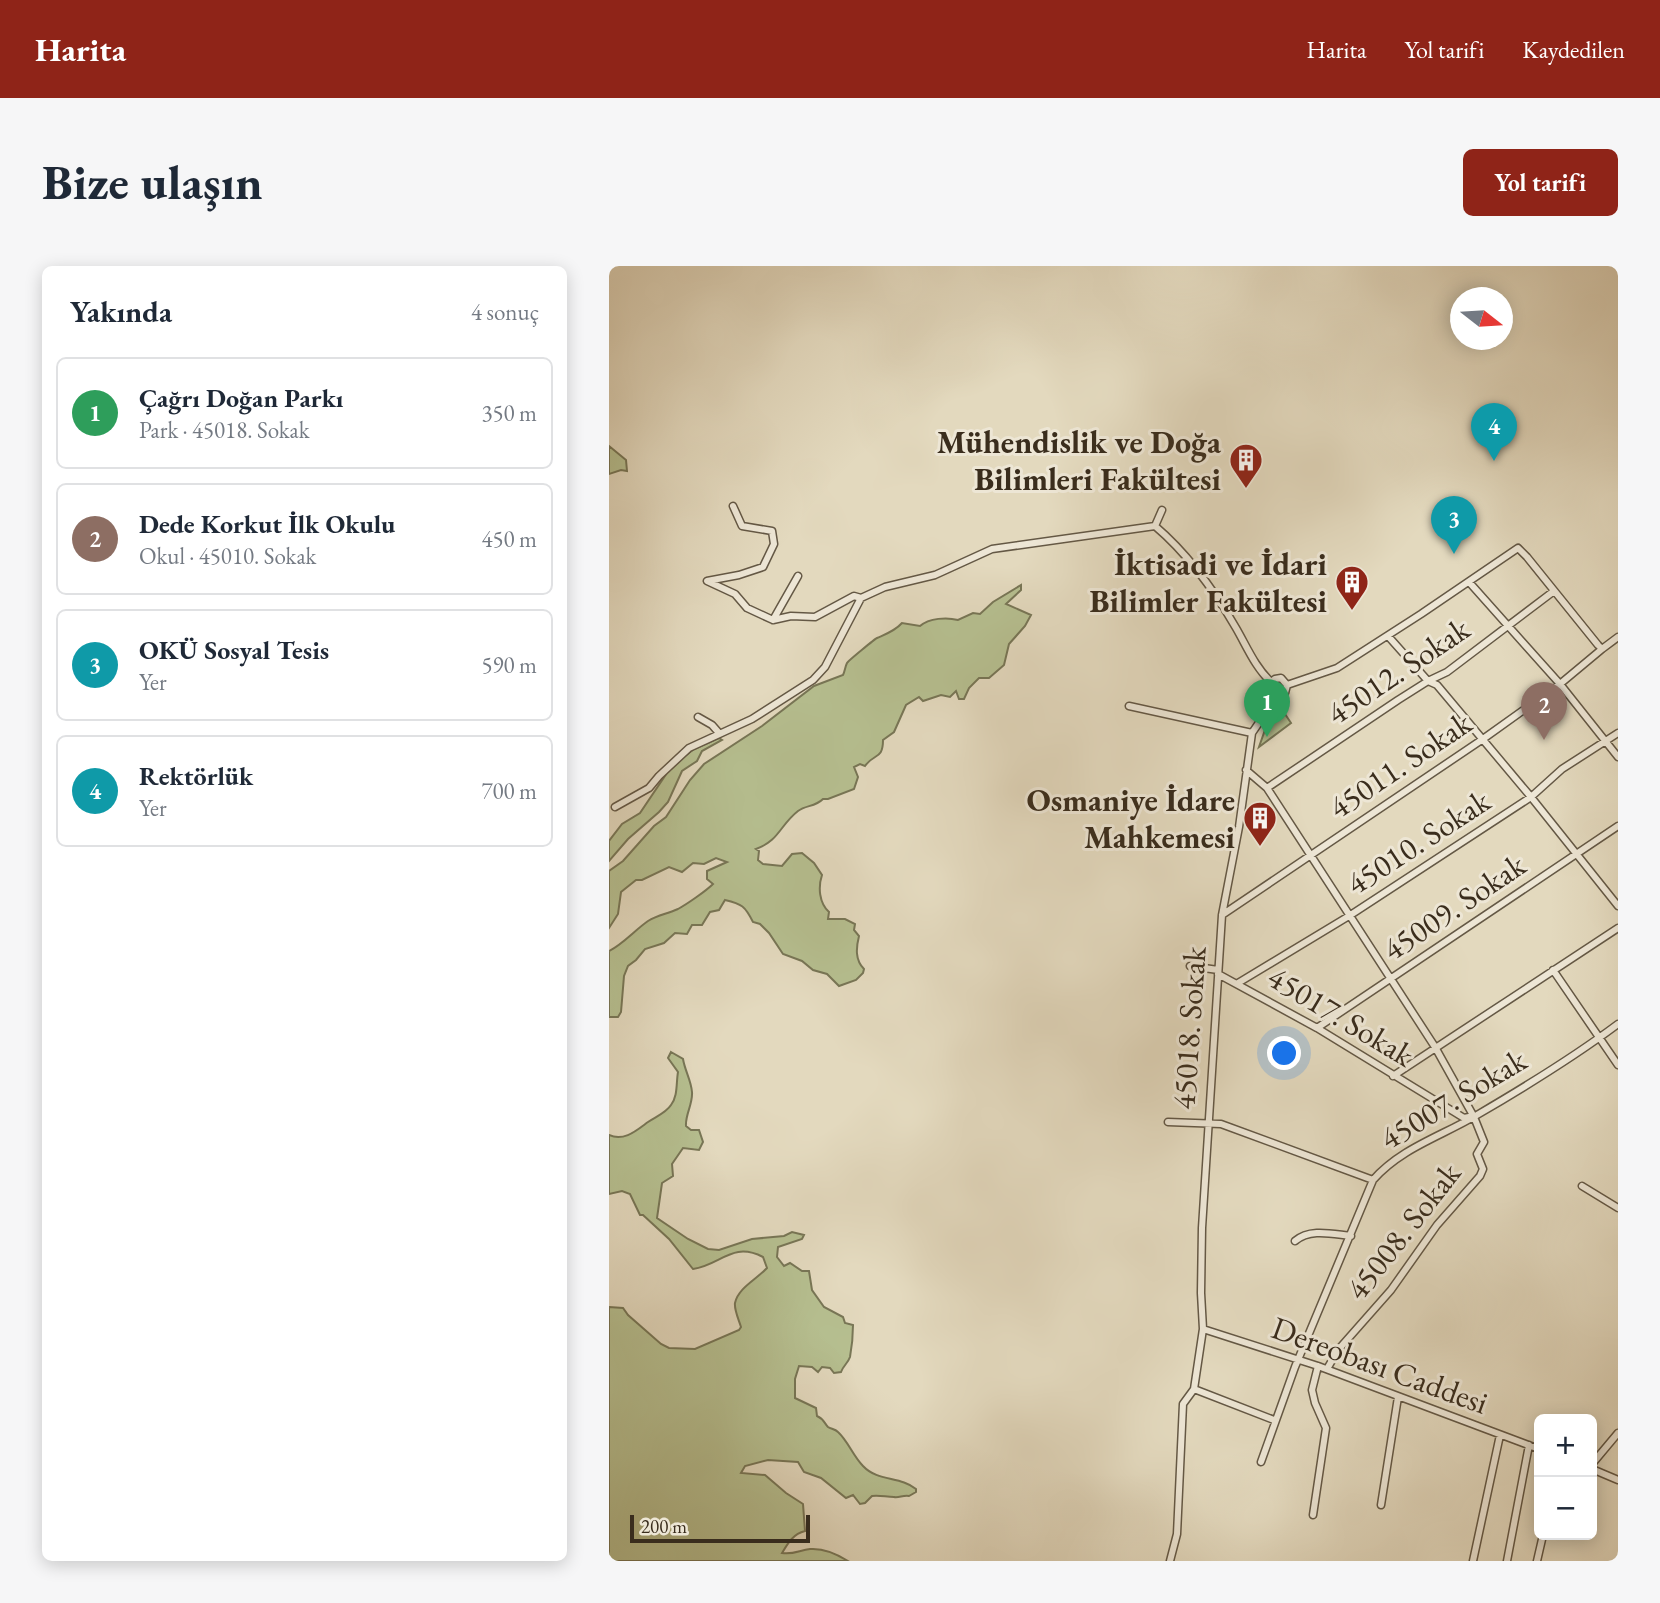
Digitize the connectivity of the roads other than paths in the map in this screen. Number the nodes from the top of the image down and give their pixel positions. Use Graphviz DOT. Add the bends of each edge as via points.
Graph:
graph roads {
  1 [pos="733,506"];
  2 [pos="1162,510"];
  3 [pos="1155,526"];
  4 [pos="798,576"];
  5 [pos="1469,582"];
  6 [pos="1554,591"];
  7 [pos="861,598"];
  8 [pos="773,620"];
  9 [pos="1507,626"];
  10 [pos="1388,635"];
  11 [pos="1618,637"];
  12 [pos="1602,649"];
  13 [pos="1428,681"];
  14 [pos="1271,682"];
  15 [pos="1287,684"];
  16 [pos="1560,684"];
  17 [pos="1277,696"];
  18 [pos="1129,706"];
  19 [pos="698,717"];
  20 [pos="719,733"];
  21 [pos="1252,733"];
  22 [pos="1618,733"];
  23 [pos="1483,739"];
  24 [pos="1606,741"];
  25 [pos="1618,757"];
  26 [pos="1246,770"];
  27 [pos="1267,788"];
  28 [pos="1531,797"];
  29 [pos="615,807"];
  30 [pos="1618,827"];
  31 [pos="1577,855"];
  32 [pos="1310,856"];
  33 [pos="1618,906"];
  34 [pos="1222,915"];
  35 [pos="1349,916"];
  36 [pos="1618,928"];
  37 [pos="1190,966"];
  38 [pos="1553,970"];
  39 [pos="1218,972"];
  40 [pos="1391,979"];
  41 [pos="1238,983"];
  42 [pos="1618,1024"];
  43 [pos="1317,1028"];
  44 [pos="1599,1038"];
  45 [pos="1436,1047"];
  46 [pos="1618,1065"];
  47 [pos="1393,1076"];
  48 [pos="1475,1117"];
  49 [pos="1168,1122"];
  50 [pos="1207,1122"];
  51 [pos="1373,1180"];
  52 [pos="1582,1186"];
  53 [pos="1618,1208"];
  54 [pos="1351,1236"];
  55 [pos="1295,1241"];
  56 [pos="1203,1329"];
  57 [pos="1299,1359"];
  58 [pos="1318,1366"];
  59 [pos="1327,1369"];
  60 [pos="1194,1389"];
  61 [pos="1398,1397"];
  62 [pos="1274,1420"];
  63 [pos="1618,1433"];
  64 [pos="1500,1435"];
  65 [pos="1529,1446"];
  66 [pos="1534,1448"];
  67 [pos="1597,1460"];
  68 [pos="1261,1462"];
  69 [pos="1597,1470"];
  70 [pos="1618,1480"];
  71 [pos="1381,1505"];
  72 [pos="1313,1515"];
  73 [pos="1542,1540"];
  74 [pos="1170,1561"];
  75 [pos="1473,1561"];
  76 [pos="1507,1561"];
  77 [pos="1537,1561"];
  1 -- 8 [label="street" via="742,526 772,531 773,544 763,567 706,581"];
  2 -- 3 [label="street"];
  3 -- 7 [label="street" via="992,549 935,575"];
  3 -- 14 [label="street" via="1202,577"];
  4 -- 8 [label="street"];
  5 -- 6 [label="street" via="1518,548"];
  5 -- 9 [label="street"];
  5 -- 10 [label="street"];
  6 -- 9 [label="street, 45012. Sokak"];
  6 -- 12 [label="street"];
  7 -- 8 [label="street" via="854,596 815,617"];
  7 -- 20 [label="street" via="825,667 813,680 752,719"];
  9 -- 13 [label="street, 45012. Sokak" via="1437,679"];
  9 -- 16 [label="street"];
  10 -- 13 [label="street"];
  10 -- 15 [label="street" via="1337,668"];
  11 -- 12 [label="street, 45011. Sokak"];
  12 -- 16 [label="street, 45011. Sokak"];
  13 -- 23 [label="street" via="1437,685"];
  13 -- 27 [label="street, 45012. Sokak"];
  14 -- 15 [label="street" via="1281,678"];
  14 -- 17 [label="street" via="1270,691"];
  15 -- 17 [label="street" via="1285,693"];
  16 -- 23 [label="street, 45011. Sokak"];
  16 -- 24 [label="street"];
  17 -- 21 [label="street, 45018. Sokak"];
  18 -- 21 [label="street"];
  19 -- 20 [label="street"];
  20 -- 29 [label="street" via="689,748 649,788"];
  21 -- 26 [label="street, 45018. Sokak"];
  22 -- 24 [label="street, 45010. Sokak"];
  23 -- 28 [label="street"];
  23 -- 32 [label="street, 45011. Sokak"];
  24 -- 25 [label="street"];
  24 -- 28 [label="street, 45010. Sokak" via="1562,769"];
  26 -- 27 [label="street"];
  26 -- 34 [label="street, 45018. Sokak"];
  27 -- 32 [label="street"];
  28 -- 31 [label="street"];
  28 -- 35 [label="street, 45010. Sokak"];
  30 -- 31 [label="street, 45009. Sokak"];
  31 -- 33 [label="street"];
  31 -- 40 [label="street, 45009. Sokak"];
  32 -- 34 [label="street, 45011. Sokak"];
  32 -- 35 [label="street"];
  34 -- 39 [label="street, 45018. Sokak"];
  35 -- 40 [label="street"];
  35 -- 41 [label="street, 45010. Sokak"];
  36 -- 38 [label="street"];
  37 -- 39 [label="street, 45017. Sokak"];
  38 -- 44 [label="street"];
  38 -- 45 [label="street"];
  39 -- 41 [label="street, 45017. Sokak"];
  39 -- 50 [label="street, 45018. Sokak"];
  40 -- 43 [label="street, 45009. Sokak"];
  40 -- 45 [label="street"];
  41 -- 43 [label="street, 45017. Sokak"];
  42 -- 44 [label="street, 45007. Sokak"];
  43 -- 47 [label="street, 45017. Sokak"];
  44 -- 46 [label="street"];
  44 -- 48 [label="street, 45007. Sokak"];
  45 -- 47 [label="street"];
  45 -- 48 [label="street"];
  47 -- 48 [label="street, 45017. Sokak" via="1464,1118"];
  48 -- 51 [label="street, 45007. Sokak" via="1386,1165"];
  48 -- 59 [label="street, 45008. Sokak" via="1484,1142 1477,1154 1483,1169 1480,1176"];
  49 -- 50 [label="street"];
  50 -- 51 [label="street"];
  50 -- 56 [label="street, 45018. Sokak"];
  51 -- 54 [label="street, 45007. Sokak"];
  52 -- 53 [label="street"];
  54 -- 55 [label="street" via="1315,1233"];
  54 -- 57 [label="street, 45007. Sokak"];
  56 -- 57 [label="street, Dereobası Caddesi"];
  56 -- 60 [label="street, 45018. Sokak"];
  57 -- 58 [label="street, Dereobası Caddesi"];
  57 -- 62 [label="street, 45007. Sokak"];
  58 -- 59 [label="street, Dereobası Caddesi"];
  58 -- 72 [label="street" via="1312,1390 1326,1428"];
  59 -- 61 [label="street, Dereobası Caddesi"];
  60 -- 62 [label="street"];
  60 -- 74 [label="street, 45018. Sokak" via="1183,1404 1177,1534"];
  61 -- 64 [label="street, Dereobası Caddesi"];
  61 -- 71 [label="street"];
  62 -- 68 [label="street, 45007. Sokak"];
  63 -- 67 [label="street"];
  64 -- 65 [label="street, Dereobası Caddesi"];
  64 -- 75 [label="street"];
  65 -- 66 [label="street, Dereobası Caddesi"];
  65 -- 76 [label="street"];
  69 -- 70 [label="street"];
  73 -- 77 [label="street"];
}
